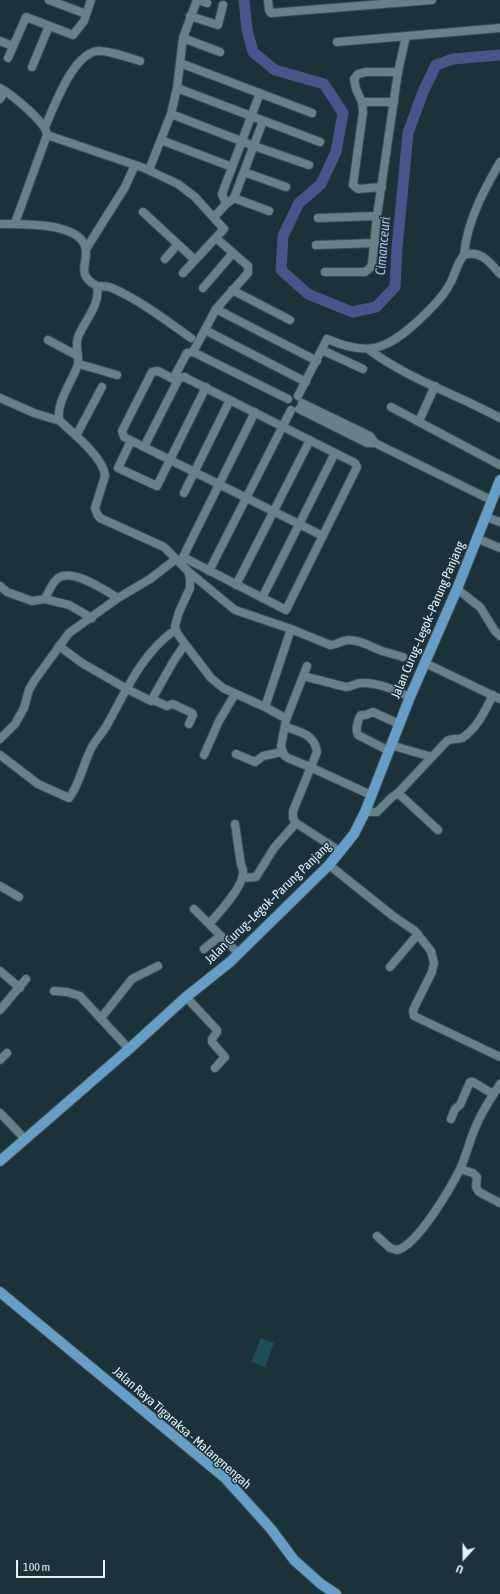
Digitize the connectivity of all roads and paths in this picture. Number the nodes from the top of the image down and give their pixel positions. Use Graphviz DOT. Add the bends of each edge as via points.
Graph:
graph roads {
  1 [pos="49,0"];
  2 [pos="91,0"];
  3 [pos="198,0"];
  4 [pos="268,0"];
  5 [pos="432,0"];
  6 [pos="207,3"];
  7 [pos="224,5"];
  8 [pos="86,14"];
  9 [pos="190,16"];
  10 [pos="49,26"];
  11 [pos="500,28"];
  12 [pos="406,36"];
  13 [pos="183,38"];
  14 [pos="0,42"];
  15 [pos="337,42"];
  16 [pos="13,46"];
  17 [pos="220,52"];
  18 [pos="8,58"];
  19 [pos="140,61"];
  20 [pos="180,63"];
  21 [pos="32,67"];
  22 [pos="398,72"];
  23 [pos="177,88"];
  24 [pos="2,89"];
  25 [pos="260,93"];
  26 [pos="0,99"];
  27 [pos="362,102"];
  28 [pos="394,102"];
  29 [pos="312,112"];
  30 [pos="171,114"];
  31 [pos="251,116"];
  32 [pos="263,121"];
  33 [pos="45,127"];
  34 [pos="47,135"];
  35 [pos="161,140"];
  36 [pos="242,141"];
  37 [pos="320,142"];
  38 [pos="254,146"];
  39 [pos="500,162"];
  40 [pos="135,165"];
  41 [pos="309,165"];
  42 [pos="232,167"];
  43 [pos="150,170"];
  44 [pos="244,172"];
  45 [pos="382,187"];
  46 [pos="286,188"];
  47 [pos="234,198"];
  48 [pos="226,204"];
  49 [pos="269,211"];
  50 [pos="143,212"];
  51 [pos="377,216"];
  52 [pos="214,217"];
  53 [pos="318,218"];
  54 [pos="15,223"];
  55 [pos="0,224"];
  56 [pos="216,238"];
  57 [pos="375,243"];
  58 [pos="178,244"];
  59 [pos="316,245"];
  60 [pos="86,249"];
  61 [pos="233,253"];
  62 [pos="464,255"];
  63 [pos="165,259"];
  64 [pos="195,260"];
  65 [pos="325,272"];
  66 [pos="183,273"];
  67 [pos="500,274"];
  68 [pos="97,286"];
  69 [pos="204,288"];
  70 [pos="232,290"];
  71 [pos="216,309"];
  72 [pos="290,320"];
  73 [pos="204,330"];
  74 [pos="191,338"];
  75 [pos="48,340"];
  76 [pos="368,349"];
  77 [pos="322,350"];
  78 [pos="193,352"];
  79 [pos="78,360"];
  80 [pos="317,361"];
  81 [pos="363,369"];
  82 [pos="117,375"];
  83 [pos="175,380"];
  84 [pos="306,382"];
  85 [pos="435,386"];
  86 [pos="102,387"];
  87 [pos="206,387"];
  88 [pos="0,398"];
  89 [pos="230,400"];
  90 [pos="298,405"];
  91 [pos="391,407"];
  92 [pos="255,412"];
  93 [pos="500,418"];
  94 [pos="60,422"];
  95 [pos="419,422"];
  96 [pos="283,426"];
  97 [pos="76,436"];
  98 [pos="310,440"];
  99 [pos="131,441"];
  100 [pos="144,447"];
  101 [pos="335,453"];
  102 [pos="170,460"];
  103 [pos="500,465"];
  104 [pos="194,472"];
  105 [pos="500,480"];
  106 [pos="219,484"];
  107 [pos="184,493"];
  108 [pos="247,498"];
  109 [pos="492,500"];
  110 [pos="273,511"];
  111 [pos="486,517"];
  112 [pos="500,522"];
  113 [pos="299,524"];
  114 [pos="323,536"];
  115 [pos="476,538"];
  116 [pos="500,548"];
  117 [pos="176,559"];
  118 [pos="188,571"];
  119 [pos="209,571"];
  120 [pos="236,585"];
  121 [pos="0,586"];
  122 [pos="457,589"];
  123 [pos="118,598"];
  124 [pos="262,598"];
  125 [pos="45,599"];
  126 [pos="92,618"];
  127 [pos="291,629"];
  128 [pos="175,630"];
  129 [pos="499,633"];
  130 [pos="185,644"];
  131 [pos="59,646"];
  132 [pos="403,656"];
  133 [pos="425,663"];
  134 [pos="307,666"];
  135 [pos="303,676"];
  136 [pos="127,689"];
  137 [pos="235,694"];
  138 [pos="410,696"];
  139 [pos="497,697"];
  140 [pos="153,700"];
  141 [pos="265,707"];
  142 [pos="189,724"];
  143 [pos="286,724"];
  144 [pos="399,724"];
  145 [pos="0,739"];
  146 [pos="390,748"];
  147 [pos="282,752"];
  148 [pos="236,754"];
  149 [pos="0,755"];
  150 [pos="204,755"];
  151 [pos="432,756"];
  152 [pos="310,767"];
  153 [pos="398,793"];
  154 [pos="371,795"];
  155 [pos="365,812"];
  156 [pos="296,823"];
  157 [pos="235,824"];
  158 [pos="438,830"];
  159 [pos="341,852"];
  160 [pos="329,865"];
  161 [pos="242,878"];
  162 [pos="0,886"];
  163 [pos="19,897"];
  164 [pos="194,909"];
  165 [pos="209,924"];
  166 [pos="418,934"];
  167 [pos="220,936"];
  168 [pos="204,949"];
  169 [pos="238,953"];
  170 [pos="158,966"];
  171 [pos="390,967"];
  172 [pos="0,971"];
  173 [pos="26,979"];
  174 [pos="20,988"];
  175 [pos="54,991"];
  176 [pos="186,998"];
  177 [pos="0,1010"];
  178 [pos="101,1018"];
  179 [pos="129,1049"];
  180 [pos="7,1053"];
  181 [pos="500,1057"];
  182 [pos="0,1060"];
  183 [pos="215,1068"];
  184 [pos="500,1084"];
  185 [pos="493,1094"];
  186 [pos="0,1113"];
  187 [pos="451,1118"];
  188 [pos="25,1139"];
  189 [pos="0,1161"];
  190 [pos="460,1169"];
  191 [pos="500,1202"];
  192 [pos="376,1236"];
  193 [pos="0,1292"];
  194 [pos="336,1594"];
  1 -- 8 [label="street"];
  2 -- 8 [label="street"];
  3 -- 6 [label="street"];
  3 -- 9 [label="street"];
  4 -- 5 [label="street" via="271,13"];
  7 -- 9 [label="street" via="218,25"];
  8 -- 10 [label="street" via="73,35"];
  9 -- 13 [label="street"];
  10 -- 16 [label="street" via="26,17"];
  10 -- 21 [label="street"];
  11 -- 12 [label="street"];
  12 -- 15 [label="street"];
  12 -- 22 [label="street"];
  13 -- 17 [label="street"];
  13 -- 20 [label="street"];
  14 -- 16 [label="street"];
  16 -- 18 [label="street"];
  19 -- 33 [label="street" via="102,51 86,56 67,79"];
  20 -- 23 [label="street"];
  20 -- 25 [label="street"];
  22 -- 27 [label="street" via="358,74 354,79"];
  22 -- 28 [label="street"];
  23 -- 30 [label="street"];
  23 -- 31 [label="street"];
  24 -- 26 [label="street"];
  24 -- 33 [label="street" via="21,103"];
  25 -- 29 [label="street"];
  25 -- 31 [label="street"];
  27 -- 28 [label="street"];
  27 -- 45 [label="street" via="363,112 353,185 358,189"];
  28 -- 45 [label="street"];
  30 -- 35 [label="street"];
  30 -- 36 [label="street"];
  31 -- 32 [label="street"];
  31 -- 36 [label="street"];
  32 -- 37 [label="street"];
  32 -- 38 [label="street"];
  33 -- 34 [label="street"];
  34 -- 40 [label="street"];
  34 -- 54 [label="street"];
  35 -- 42 [label="street"];
  35 -- 43 [label="street"];
  36 -- 38 [label="street"];
  36 -- 42 [label="street"];
  38 -- 41 [label="street"];
  38 -- 44 [label="street"];
  39 -- 62 [label="street" via="475,212 466,239"];
  40 -- 43 [label="street"];
  40 -- 60 [label="street" via="125,187"];
  42 -- 48 [label="street" via="222,194"];
  43 -- 52 [label="street" via="182,187"];
  44 -- 46 [label="street"];
  44 -- 47 [label="street"];
  45 -- 51 [label="street"];
  47 -- 48 [label="street"];
  47 -- 49 [label="street"];
  48 -- 52 [label="street"];
  50 -- 58 [label="street"];
  51 -- 53 [label="street"];
  51 -- 57 [label="street"];
  52 -- 56 [label="street" via="224,228"];
  54 -- 55 [label="street"];
  54 -- 60 [label="street" via="70,232 83,241"];
  56 -- 61 [label="street"];
  56 -- 64 [label="street"];
  57 -- 59 [label="street"];
  57 -- 65 [label="street" via="372,264 368,270"];
  58 -- 63 [label="street"];
  58 -- 64 [label="street"];
  60 -- 68 [label="street" via="85,274 88,280"];
  61 -- 69 [label="street"];
  61 -- 70 [label="street" via="249,269"];
  62 -- 67 [label="street" via="480,255"];
  62 -- 76 [label="street" via="449,287 435,305 389,344"];
  64 -- 66 [label="street"];
  68 -- 74 [label="street" via="111,287 137,301"];
  68 -- 79 [label="street" via="94,306 77,339"];
  70 -- 71 [label="street"];
  70 -- 72 [label="street"];
  71 -- 73 [label="street"];
  71 -- 80 [label="street"];
  73 -- 78 [label="street"];
  73 -- 84 [label="street"];
  75 -- 79 [label="street"];
  76 -- 77 [label="street" via="345,347 327,339"];
  76 -- 85 [label="street" via="381,360"];
  77 -- 80 [label="street"];
  77 -- 81 [label="street"];
  78 -- 83 [label="street" via="187,353"];
  78 -- 90 [label="street" via="288,399 287,404"];
  79 -- 82 [label="street"];
  79 -- 94 [label="street" via="60,405"];
  80 -- 84 [label="street"];
  83 -- 87 [label="street" via="185,377"];
  83 -- 99 [label="street" via="158,371 152,372 122,431 124,437"];
  83 -- 100 [label="street"];
  84 -- 90 [label="street"];
  85 -- 93 [label="street"];
  85 -- 95 [label="street"];
  86 -- 97 [label="street"];
  87 -- 89 [label="street"];
  87 -- 102 [label="street"];
  88 -- 94 [label="street"];
  89 -- 92 [label="street"];
  89 -- 104 [label="street"];
  90 -- 96 [label="street"];
  90 -- 109 [label="street" via="370,436 375,443"];
  91 -- 95 [label="street"];
  92 -- 96 [label="street"];
  92 -- 106 [label="street"];
  94 -- 97 [label="street"];
  95 -- 103 [label="street"];
  96 -- 98 [label="street"];
  96 -- 108 [label="street"];
  97 -- 117 [label="street" via="105,471 95,508 100,518 156,542"];
  98 -- 101 [label="street"];
  98 -- 110 [label="street"];
  99 -- 100 [label="street"];
  99 -- 102 [label="street" via="118,468 156,486"];
  100 -- 102 [label="street"];
  101 -- 113 [label="street"];
  101 -- 114 [label="street" via="355,463 357,467"];
  102 -- 104 [label="street"];
  104 -- 106 [label="street"];
  104 -- 107 [label="street"];
  105 -- 109 [label="main road, Jalan Curug–Legok–Parung Panjang"];
  106 -- 108 [label="street"];
  106 -- 119 [label="street" via="183,557"];
  108 -- 110 [label="street"];
  108 -- 119 [label="street"];
  109 -- 111 [label="main road, Jalan Curug–Legok–Parung Panjang"];
  110 -- 113 [label="street"];
  110 -- 120 [label="street"];
  111 -- 112 [label="street"];
  111 -- 115 [label="main road, Jalan Curug–Legok–Parung Panjang"];
  113 -- 114 [label="street"];
  113 -- 124 [label="street"];
  114 -- 124 [label="street" via="286,610"];
  115 -- 116 [label="street"];
  115 -- 122 [label="main road, Jalan Curug–Legok–Parung Panjang"];
  117 -- 118 [label="street"];
  117 -- 123 [label="street" via="150,579"];
  118 -- 127 [label="street" via="236,610"];
  118 -- 128 [label="street" via="190,588 176,620"];
  119 -- 120 [label="street"];
  120 -- 124 [label="street"];
  121 -- 125 [label="street" via="7,592 32,601"];
  122 -- 129 [label="street" via="480,607"];
  122 -- 133 [label="main road, Jalan Curug–Legok–Parung Panjang"];
  123 -- 125 [label="street" via="90,581 67,575 56,579"];
  123 -- 126 [label="street"];
  125 -- 126 [label="street" via="69,605"];
  126 -- 131 [label="street" via="69,634"];
  127 -- 132 [label="street" via="330,645 345,640 353,641"];
  127 -- 141 [label="street"];
  128 -- 130 [label="street"];
  128 -- 136 [label="street" via="143,661"];
  130 -- 137 [label="street" via="211,678"];
  130 -- 140 [label="street"];
  131 -- 136 [label="street" via="82,663"];
  131 -- 145 [label="street" via="29,690 18,719"];
  133 -- 138 [label="main road, Jalan Curug–Legok–Parung Panjang"];
  133 -- 139 [label="street"];
  134 -- 135 [label="street"];
  135 -- 138 [label="street" via="346,687 361,683 383,686"];
  135 -- 143 [label="street"];
  136 -- 140 [label="street" via="149,701"];
  136 -- 149 [label="street" via="108,725 92,748 69,798 38,784"];
  137 -- 141 [label="street"];
  137 -- 150 [label="street" via="219,720"];
  138 -- 144 [label="main road, Jalan Curug–Legok–Parung Panjang"];
  139 -- 151 [label="street" via="474,728 460,739 447,741"];
  140 -- 142 [label="street" via="166,706 173,704 193,713"];
  141 -- 143 [label="street" via="283,716"];
  143 -- 147 [label="street"];
  143 -- 152 [label="street" via="312,739 317,752"];
  144 -- 146 [label="main road, Jalan Curug–Legok–Parung Panjang"];
  144 -- 146 [label="street" via="373,712 360,717 358,735"];
  146 -- 151 [label="street"];
  146 -- 154 [label="main road, Jalan Curug–Legok–Parung Panjang"];
  147 -- 148 [label="street" via="263,756 255,762"];
  147 -- 152 [label="street" via="288,758"];
  151 -- 153 [label="street"];
  152 -- 154 [label="street"];
  152 -- 156 [label="street" via="293,811"];
  153 -- 155 [label="street" via="377,812"];
  153 -- 158 [label="street"];
  154 -- 155 [label="main road, Jalan Curug–Legok–Parung Panjang"];
  155 -- 159 [label="main road, Jalan Curug–Legok–Parung Panjang"];
  156 -- 159 [label="street"];
  156 -- 161 [label="street" via="274,848 256,877"];
  157 -- 161 [label="street" via="244,870"];
  159 -- 160 [label="main road, Jalan Curug–Legok–Parung Panjang"];
  160 -- 166 [label="street"];
  160 -- 169 [label="main road, Jalan Curug–Legok–Parung Panjang"];
  161 -- 165 [label="street" via="231,899"];
  162 -- 163 [label="street"];
  164 -- 165 [label="street"];
  165 -- 167 [label="street"];
  166 -- 171 [label="street"];
  166 -- 181 [label="street" via="431,951 434,963 428,982 413,1011 414,1016"];
  167 -- 168 [label="street"];
  167 -- 169 [label="street"];
  169 -- 176 [label="main road, Jalan Curug–Legok–Parung Panjang"];
  170 -- 178 [label="street" via="132,979"];
  172 -- 174 [label="street"];
  173 -- 174 [label="street"];
  174 -- 177 [label="street"];
  175 -- 178 [label="street" via="80,996"];
  176 -- 179 [label="main road, Jalan Curug–Legok–Parung Panjang"];
  176 -- 183 [label="street" via="217,1030 212,1042 225,1057"];
  178 -- 179 [label="street"];
  179 -- 188 [label="main road, Jalan Curug–Legok–Parung Panjang"];
  180 -- 182 [label="street"];
  184 -- 185 [label="street"];
  185 -- 187 [label="street" via="470,1082"];
  185 -- 190 [label="street" via="475,1127"];
  186 -- 188 [label="street"];
  188 -- 189 [label="main road, Jalan Curug–Legok–Parung Panjang"];
  190 -- 191 [label="street" via="478,1177 476,1186 479,1192"];
  190 -- 192 [label="street" via="427,1224 409,1244 397,1250 390,1248"];
  193 -- 194 [label="main road, Jalan Raya Tigaraksa - Malangnengah" via="225,1478 271,1529 294,1560"];
}
